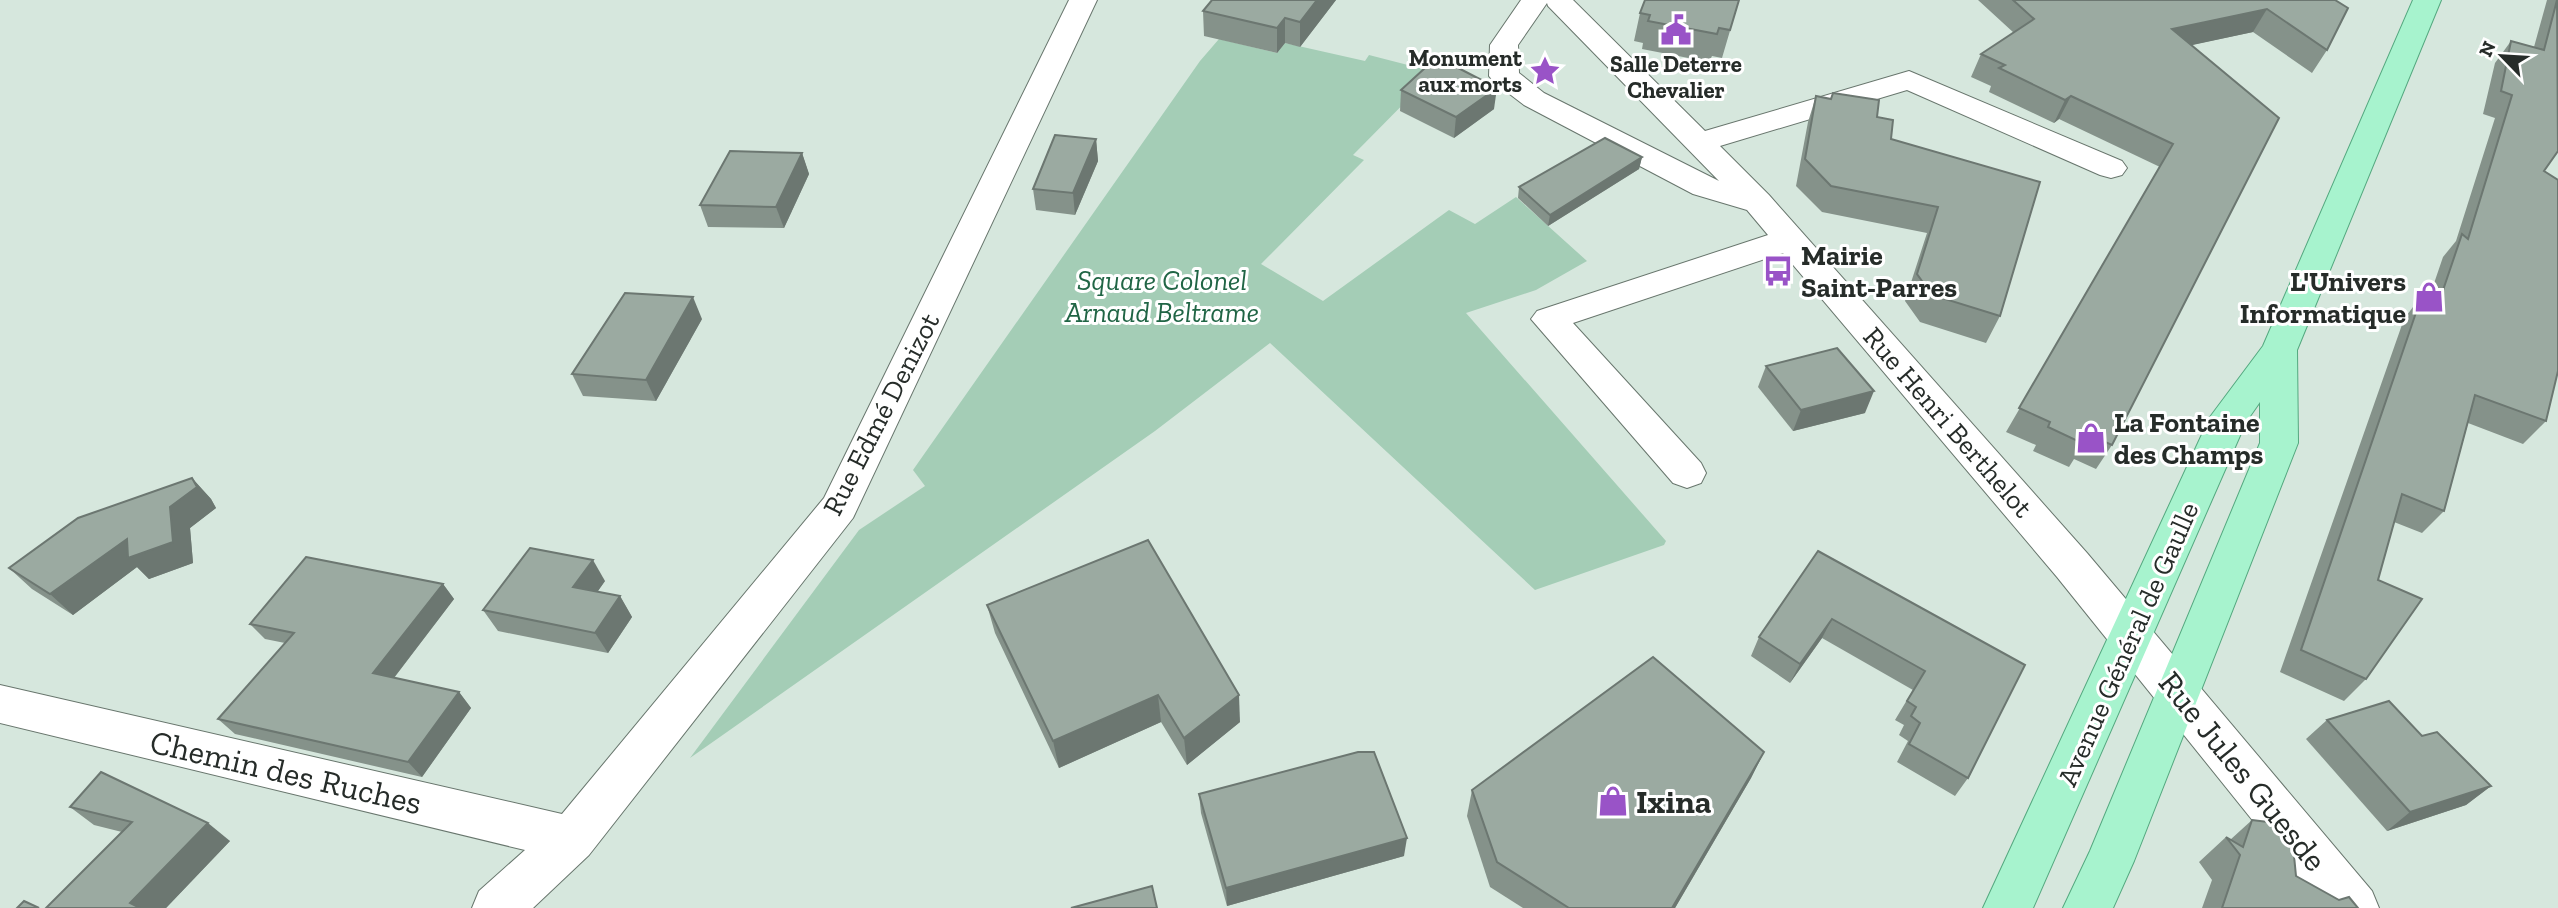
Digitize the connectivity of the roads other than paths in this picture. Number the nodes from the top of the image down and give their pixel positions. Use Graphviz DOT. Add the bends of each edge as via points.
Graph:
graph roads {
  1 [pos="1083,0"];
  2 [pos="1535,0"];
  3 [pos="1558,0"];
  4 [pos="2427,0"];
  5 [pos="1701,142"];
  6 [pos="2111,168"];
  7 [pos="1758,202"];
  8 [pos="1790,239"];
  9 [pos="2279,350"];
  10 [pos="1687,473"];
  11 [pos="2130,635"];
  12 [pos="2179,692"];
  13 [pos="0,704"];
  14 [pos="572,839"];
  15 [pos="498,908"];
  16 [pos="2008,908"];
  17 [pos="2088,908"];
  18 [pos="2354,908"];
  1 -- 14 [label="street, Rue Edmé Denizot" via="839,507"];
  2 -- 7 [label="street" via="1503,45 1504,76 1534,99 1704,187"];
  3 -- 5 [label="street, Rue Henri Berthelot"];
  4 -- 9 [label="main road, Avenue Général de Gaulle"];
  5 -- 6 [label="street" via="1909,80"];
  5 -- 7 [label="street, Rue Henri Berthelot"];
  7 -- 8 [label="street, Rue Henri Berthelot"];
  8 -- 10 [label="street" via="1549,319"];
  8 -- 11 [label="street, Rue Henri Berthelot"];
  9 -- 11 [label="main road, Avenue Général de Gaulle" via="2229,417"];
  9 -- 12 [label="main road, Avenue Général de Gaulle" via="2279,443"];
  11 -- 12 [label="street, Rue Jules Guesde"];
  11 -- 16 [label="main road, Avenue Général de Gaulle"];
  12 -- 17 [label="main road, Avenue Général de Gaulle"];
  12 -- 18 [label="street, Rue Jules Guesde"];
  13 -- 14 [label="street, Chemin des Ruches"];
  14 -- 15 [label="street, Rue Edmé Denizot"];
}
